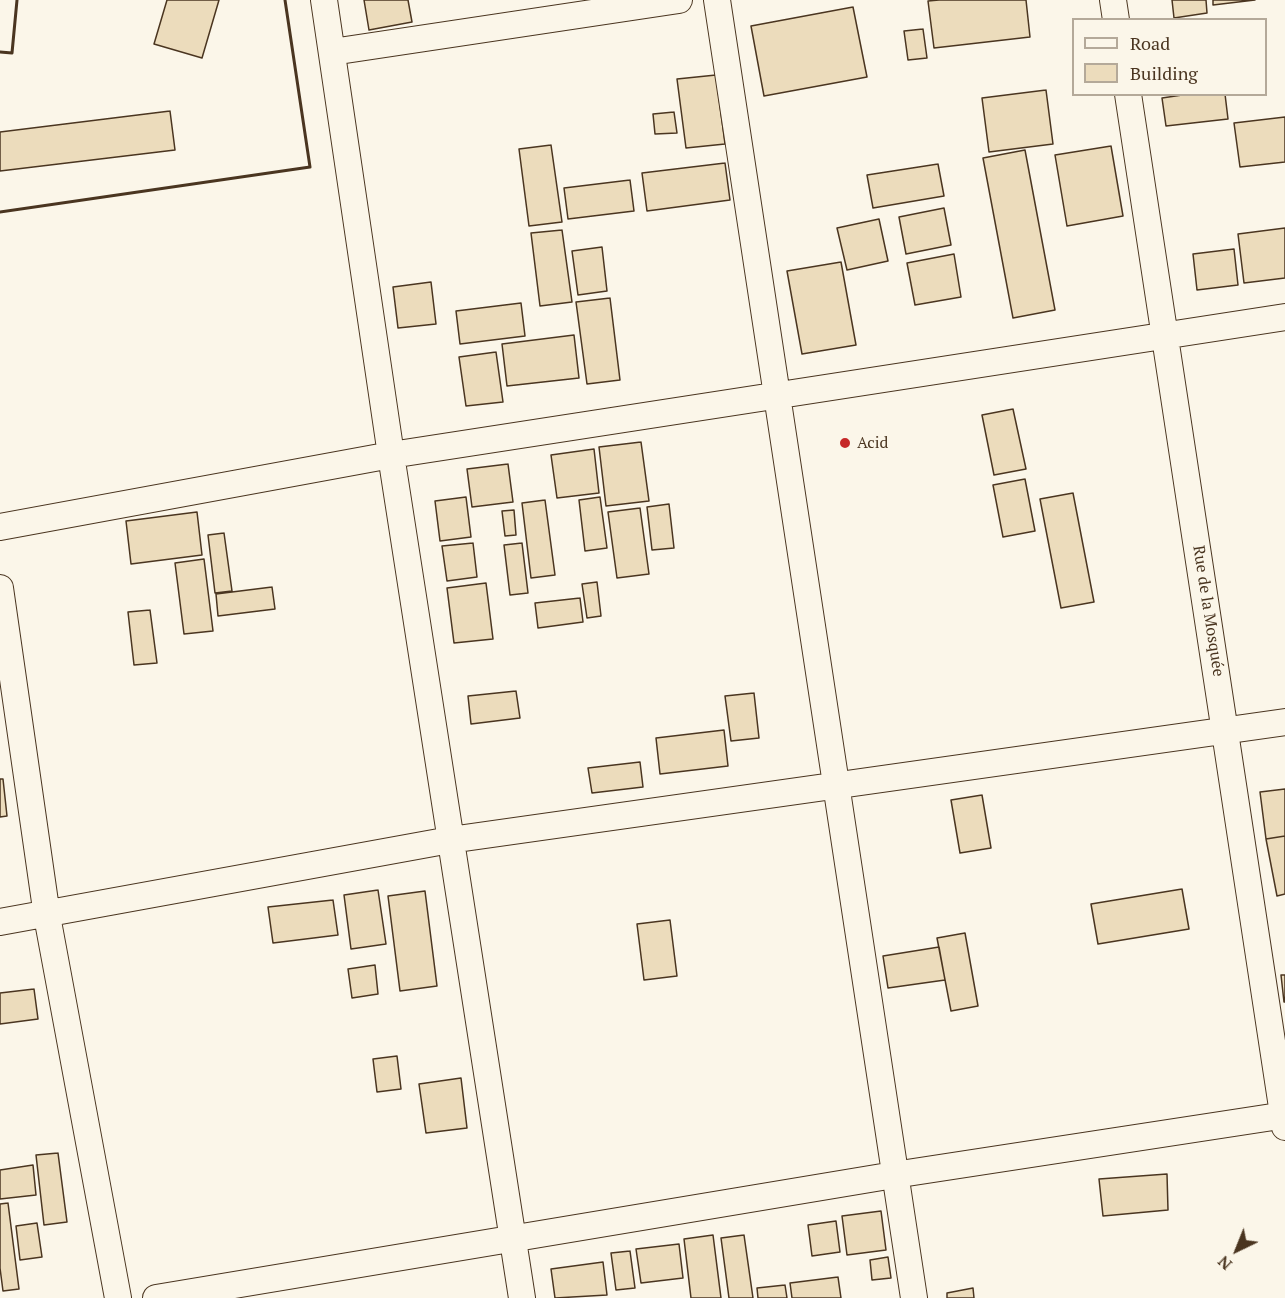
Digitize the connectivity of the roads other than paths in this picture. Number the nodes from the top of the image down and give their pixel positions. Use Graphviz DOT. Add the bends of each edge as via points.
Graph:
graph roads {
  1 [pos="324,0"];
  2 [pos="680,0"];
  3 [pos="717,0"];
  4 [pos="1113,0"];
  5 [pos="1116,18"];
  6 [pos="332,52"];
  7 [pos="1128,96"];
  8 [pos="1285,317"];
  9 [pos="1165,336"];
  10 [pos="778,394"];
  11 [pos="391,455"];
  12 [pos="0,527"];
  13 [pos="0,588"];
  14 [pos="1285,722"];
  15 [pos="1226,732"];
  16 [pos="837,785"];
  17 [pos="450,840"];
  18 [pos="47,916"];
  19 [pos="0,922"];
  20 [pos="1284,1119"];
  21 [pos="894,1175"];
  22 [pos="513,1240"];
  23 [pos="118,1298"];
  24 [pos="156,1298"];
  25 [pos="522,1298"];
  26 [pos="914,1298"];
  1 -- 6 [label="street"];
  2 -- 6 [label="street"];
  3 -- 10 [label="street"];
  4 -- 5 [label="street"];
  6 -- 11 [label="street"];
  7 -- 9 [label="street, Rue de la Mosquée"];
  8 -- 9 [label="street"];
  9 -- 10 [label="street"];
  9 -- 15 [label="street, Rue de la Mosquée"];
  10 -- 11 [label="street"];
  10 -- 16 [label="street"];
  11 -- 12 [label="street"];
  11 -- 17 [label="street"];
  13 -- 18 [label="street"];
  14 -- 15 [label="street"];
  15 -- 16 [label="street"];
  15 -- 20 [label="street, Rue de la Mosquée"];
  16 -- 17 [label="street"];
  16 -- 21 [label="street"];
  17 -- 18 [label="street"];
  17 -- 22 [label="street"];
  18 -- 19 [label="street"];
  18 -- 23 [label="street"];
  20 -- 21 [label="street"];
  21 -- 22 [label="street"];
  21 -- 26 [label="street"];
  22 -- 24 [label="street"];
  22 -- 25 [label="street"];
}
